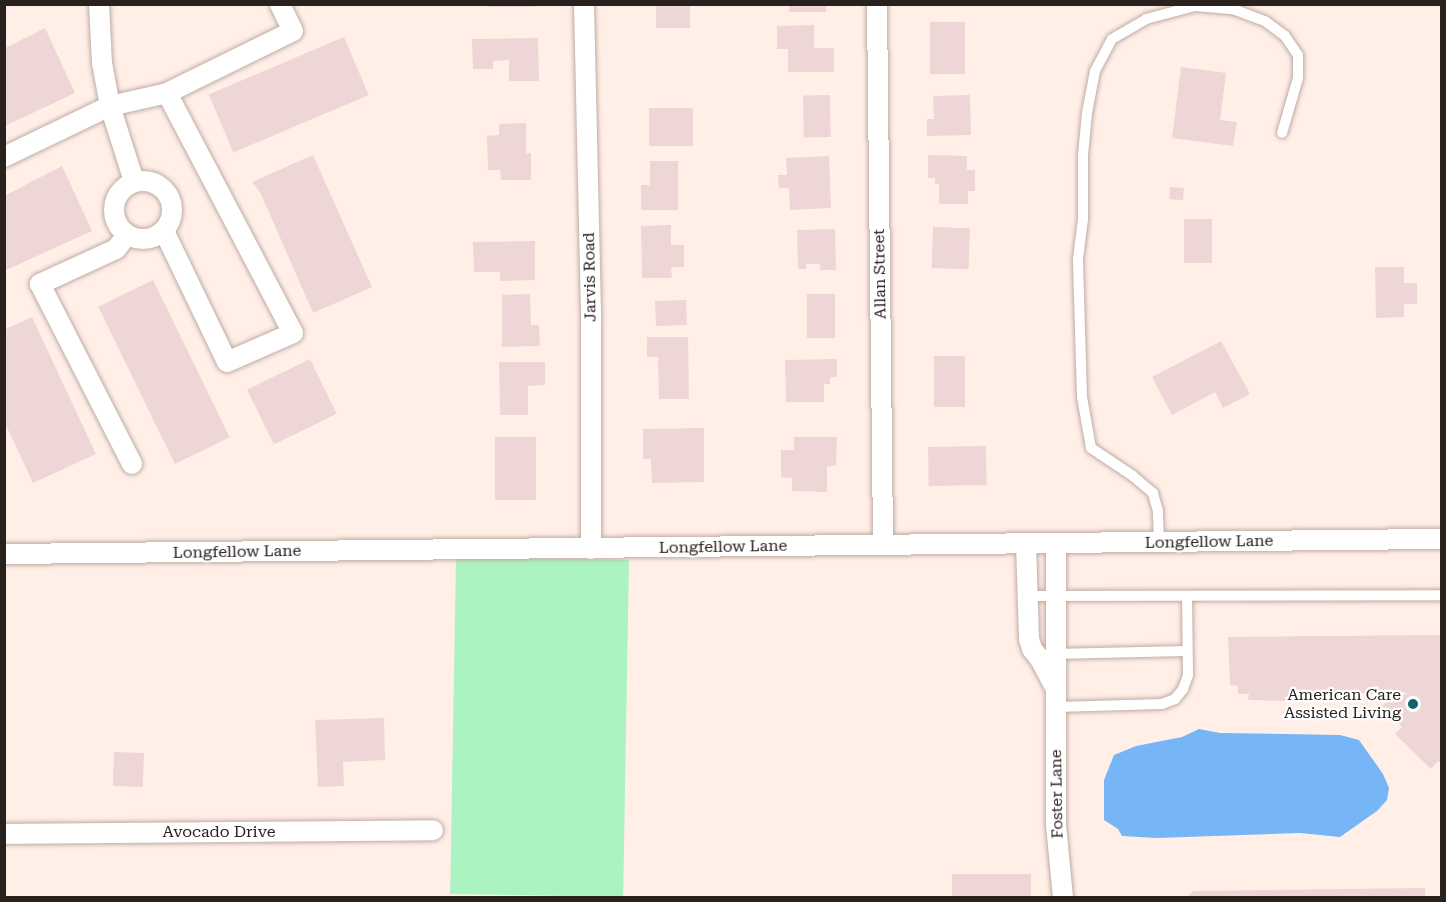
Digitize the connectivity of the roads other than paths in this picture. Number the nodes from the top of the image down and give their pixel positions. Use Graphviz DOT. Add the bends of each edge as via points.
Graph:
graph roads {
  1 [pos="99,4"];
  2 [pos="280,4"];
  3 [pos="584,4"];
  4 [pos="878,4"];
  5 [pos="167,93"];
  6 [pos="110,106"];
  7 [pos="1282,133"];
  8 [pos="4,157"];
  9 [pos="134,181"];
  10 [pos="164,231"];
  11 [pos="128,235"];
  12 [pos="132,464"];
  13 [pos="1442,539"];
  14 [pos="1026,543"];
  15 [pos="1159,543"];
  16 [pos="883,544"];
  17 [pos="1056,544"];
  18 [pos="591,549"];
  19 [pos="4,555"];
  20 [pos="1442,595"];
  21 [pos="1027,596"];
  22 [pos="1056,596"];
  23 [pos="1187,597"];
  24 [pos="1187,651"];
  25 [pos="1056,653"];
  26 [pos="1036,654"];
  27 [pos="1056,699"];
  28 [pos="434,830"];
  29 [pos="4,834"];
  30 [pos="1063,897"];
  1 -- 6 [label="street" via="102,63"];
  2 -- 5 [label="street" via="293,31"];
  3 -- 18 [label="street, Jarvis Road"];
  4 -- 16 [label="street, Allan Street"];
  5 -- 6 [label="street"];
  5 -- 10 [label="street" via="293,333 227,362"];
  6 -- 8 [label="street"];
  6 -- 9 [label="street"];
  7 -- 15 [label="lane" via="1298,78 1298,55 1285,36 1265,21 1233,9 1195,6 1146,19 1112,39 1095,71 1083,155 1083,219 1078,259 1082,397 1091,448 1153,493"];
  9 -- 10 [label="street" via="154,182 168,195 172,214"];
  9 -- 11 [label="street" via="118,193 113,211 115,221"];
  10 -- 11 [label="street" via="147,239"];
  11 -- 12 [label="street" via="116,249 40,284"];
  13 -- 15 [label="street, Longfellow Lane"];
  14 -- 16 [label="street, Longfellow Lane"];
  14 -- 17 [label="street, Longfellow Lane"];
  14 -- 21 [label="street, Foster Lane"];
  15 -- 17 [label="street, Longfellow Lane"];
  16 -- 18 [label="street, Longfellow Lane"];
  17 -- 22 [label="street, Foster Lane"];
  18 -- 19 [label="street, Longfellow Lane"];
  20 -- 23 [label="lane"];
  21 -- 22 [label="lane"];
  21 -- 26 [label="street, Foster Lane" via="1029,639"];
  22 -- 23 [label="lane"];
  22 -- 25 [label="street, Foster Lane"];
  23 -- 24 [label="lane"];
  24 -- 25 [label="lane"];
  24 -- 27 [label="lane" via="1188,675 1183,689 1175,699 1162,704"];
  25 -- 26 [label="lane"];
  25 -- 27 [label="street, Foster Lane"];
  26 -- 27 [label="street, Foster Lane"];
  27 -- 30 [label="street, Foster Lane" via="1056,825"];
  28 -- 29 [label="street, Avocado Drive"];
}
